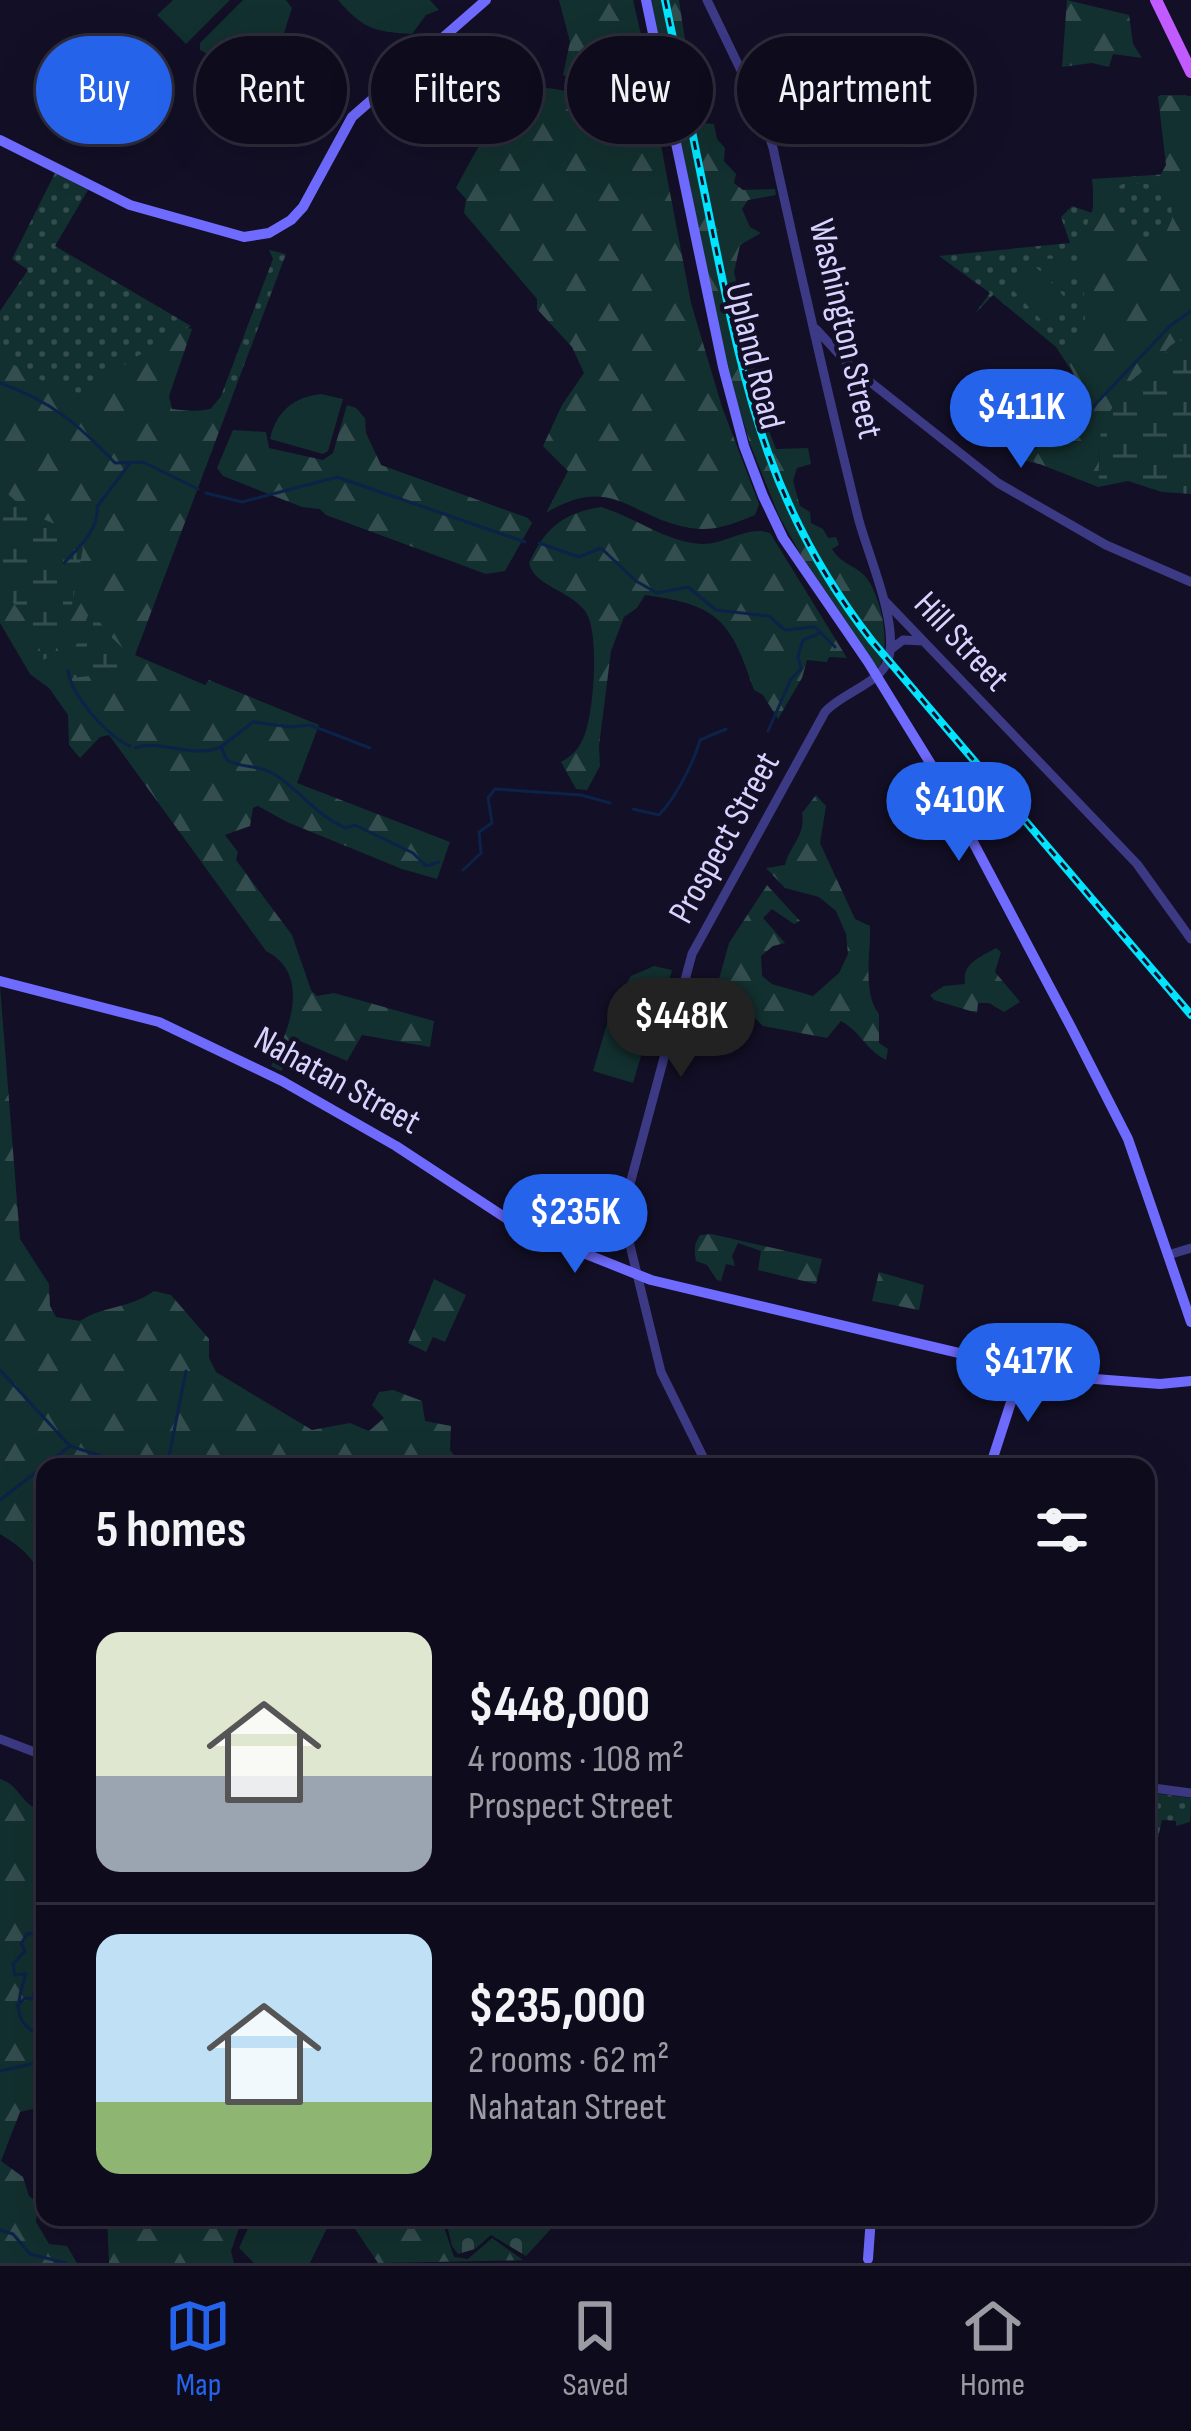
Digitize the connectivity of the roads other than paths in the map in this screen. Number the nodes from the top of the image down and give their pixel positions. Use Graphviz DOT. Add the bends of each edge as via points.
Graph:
graph roads {
  1 [pos="486,0"];
  2 [pos="644,0"];
  3 [pos="707,0"];
  4 [pos="1160,0"];
  5 [pos="1191,56"];
  6 [pos="1191,72"];
  7 [pos="0,140"];
  8 [pos="814,326"];
  9 [pos="833,351"];
  10 [pos="821,358"];
  11 [pos="850,366"];
  12 [pos="1191,582"];
  13 [pos="883,598"];
  14 [pos="905,623"];
  15 [pos="889,628"];
  16 [pos="922,641"];
  17 [pos="890,650"];
  18 [pos="877,676"];
  19 [pos="1191,939"];
  20 [pos="0,981"];
  21 [pos="1191,1248"];
  22 [pos="1168,1255"];
  23 [pos="635,1275"];
  24 [pos="1191,1322"];
  25 [pos="1022,1368"];
  26 [pos="1191,1381"];
  27 [pos="704,1458"];
  28 [pos="993,1458"];
  29 [pos="0,1739"];
  30 [pos="36,1753"];
  31 [pos="1155,1788"];
  32 [pos="1191,1793"];
  33 [pos="870,2226"];
  34 [pos="868,2262"];
  1 -- 7 [label="main road" via="352,117 303,207 269,233 244,236 130,206"];
  2 -- 18 [label="main road, Upland Road" via="749,460 783,538"];
  3 -- 8 [label="street, Washington Street" via="767,127"];
  4 -- 5 [label="main road"];
  4 -- 6 [label="main road"];
  8 -- 9 [label="street"];
  8 -- 10 [label="street, Washington Street"];
  9 -- 10 [label="street"];
  9 -- 11 [label="street"];
  10 -- 11 [label="street"];
  10 -- 13 [label="street, Washington Street"];
  11 -- 12 [label="street" via="1021,498"];
  13 -- 14 [label="street, Hill Street"];
  13 -- 15 [label="street, Washington Street"];
  14 -- 15 [label="street"];
  14 -- 16 [label="street, Hill Street"];
  15 -- 17 [label="street, Washington Street"];
  16 -- 17 [label="street" via="903,640"];
  16 -- 19 [label="street, Hill Street" via="1136,864"];
  17 -- 18 [label="street, Washington Street"];
  18 -- 22 [label="main road" via="942,782 1123,1129"];
  18 -- 23 [label="street, Prospect Street" via="825,712 696,945 628,1195"];
  20 -- 23 [label="main road, Nahatan Street" via="159,1022 362,1126 521,1228"];
  21 -- 22 [label="street"];
  22 -- 24 [label="main road"];
  23 -- 25 [label="main road, Nahatan Street"];
  23 -- 27 [label="street, Prospect Street" via="661,1372"];
  25 -- 26 [label="main road, Nahatan Street" via="1074,1379"];
  25 -- 28 [label="main road"];
  29 -- 30 [label="street"];
  31 -- 32 [label="street"];
  33 -- 34 [label="main road"];
}
